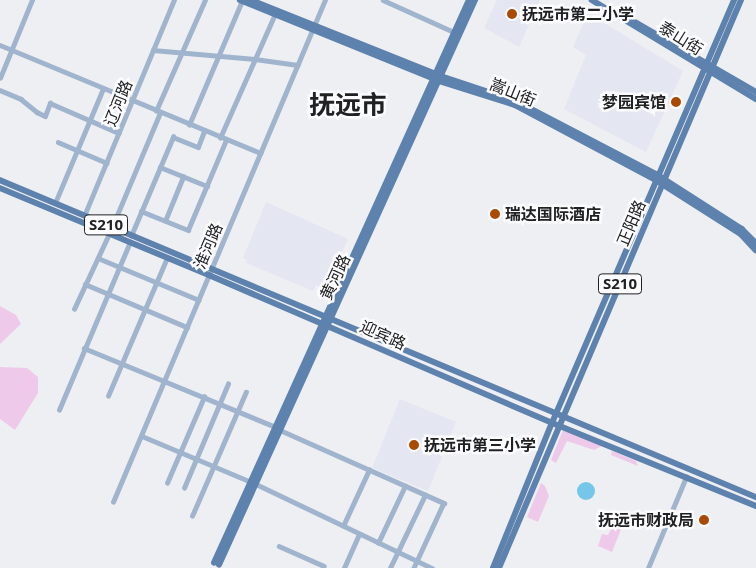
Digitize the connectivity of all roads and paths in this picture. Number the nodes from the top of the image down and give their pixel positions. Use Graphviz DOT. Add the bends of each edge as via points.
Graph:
graph roads {
  1 [pos="32,0"];
  2 [pos="174,0"];
  3 [pos="205,0"];
  4 [pos="251,0"];
  5 [pos="325,0"];
  6 [pos="383,0"];
  7 [pos="469,0"];
  8 [pos="476,0"];
  9 [pos="592,0"];
  10 [pos="598,0"];
  11 [pos="734,0"];
  12 [pos="741,0"];
  13 [pos="241,1"];
  14 [pos="274,14"];
  15 [pos="313,27"];
  16 [pos="454,32"];
  17 [pos="0,45"];
  18 [pos="11,50"];
  19 [pos="153,50"];
  20 [pos="182,52"];
  21 [pos="220,56"];
  22 [pos="255,59"];
  23 [pos="298,65"];
  24 [pos="709,68"];
  25 [pos="437,77"];
  26 [pos="0,78"];
  27 [pos="104,89"];
  28 [pos="0,90"];
  29 [pos="756,92"];
  30 [pos="756,99"];
  31 [pos="132,101"];
  32 [pos="158,112"];
  33 [pos="90,120"];
  34 [pos="189,125"];
  35 [pos="204,131"];
  36 [pos="119,133"];
  37 [pos="220,138"];
  38 [pos="226,140"];
  39 [pos="58,142"];
  40 [pos="78,150"];
  41 [pos="260,153"];
  42 [pos="107,163"];
  43 [pos="160,167"];
  44 [pos="183,177"];
  45 [pos="657,178"];
  46 [pos="0,180"];
  47 [pos="664,182"];
  48 [pos="207,186"];
  49 [pos="0,188"];
  50 [pos="55,203"];
  51 [pos="141,211"];
  52 [pos="84,216"];
  53 [pos="165,221"];
  54 [pos="110,230"];
  55 [pos="131,239"];
  56 [pos="756,244"];
  57 [pos="756,250"];
  58 [pos="98,258"];
  59 [pos="167,258"];
  60 [pos="119,267"];
  61 [pos="210,272"];
  62 [pos="156,283"];
  63 [pos="85,284"];
  64 [pos="107,294"];
  65 [pos="199,300"];
  66 [pos="74,308"];
  67 [pos="145,310"];
  68 [pos="328,318"];
  69 [pos="325,325"];
  70 [pos="187,328"];
  71 [pos="84,348"];
  72 [pos="122,364"];
  73 [pos="165,381"];
  74 [pos="228,384"];
  75 [pos="246,392"];
  76 [pos="108,396"];
  77 [pos="204,397"];
  78 [pos="220,404"];
  79 [pos="59,410"];
  80 [pos="238,411"];
  81 [pos="556,414"];
  82 [pos="563,417"];
  83 [pos="552,423"];
  84 [pos="560,426"];
  85 [pos="278,428"];
  86 [pos="142,436"];
  87 [pos="180,451"];
  88 [pos="196,458"];
  89 [pos="214,466"];
  90 [pos="369,470"];
  91 [pos="686,476"];
  92 [pos="167,482"];
  93 [pos="253,482"];
  94 [pos="405,486"];
  95 [pos="184,488"];
  96 [pos="425,495"];
  97 [pos="756,497"];
  98 [pos="113,502"];
  99 [pos="756,506"];
  100 [pos="192,516"];
  101 [pos="343,526"];
  102 [pos="359,534"];
  103 [pos="378,543"];
  104 [pos="279,546"];
  105 [pos="398,552"];
  106 [pos="417,561"];
  107 [pos="217,564"];
  108 [pos="324,566"];
  109 [pos="344,568"];
  110 [pos="390,568"];
  111 [pos="414,568"];
  112 [pos="432,568"];
  113 [pos="493,568"];
  114 [pos="499,568"];
  115 [pos="648,568"];
  1 -- 18 [label="street"];
  2 -- 19 [label="street, 辽河路"];
  3 -- 20 [label="street"];
  4 -- 15 [label="main road, 嵩山街"];
  5 -- 15 [label="street, 淮河路"];
  6 -- 16 [label="street"];
  7 -- 16 [label="main road, 黄河路"];
  8 -- 25 [label="main road, 黄河路"];
  9 -- 24 [label="main road, 泰山街"];
  10 -- 24 [label="main road, 泰山街"];
  11 -- 24 [label="main road, 正阳路"];
  12 -- 24 [label="main road, 正阳路 / S210"];
  13 -- 14 [label="main road, 嵩山街"];
  13 -- 21 [label="street"];
  14 -- 15 [label="main road, 嵩山街"];
  14 -- 22 [label="street"];
  15 -- 23 [label="street, 淮河路"];
  15 -- 25 [label="main road, 嵩山街"];
  16 -- 25 [label="main road, 黄河路"];
  17 -- 18 [label="street"];
  18 -- 26 [label="street"];
  18 -- 27 [label="street"];
  19 -- 20 [label="street"];
  19 -- 31 [label="street, 辽河路"];
  20 -- 21 [label="street"];
  20 -- 32 [label="street"];
  21 -- 22 [label="street"];
  21 -- 34 [label="street"];
  22 -- 23 [label="street"];
  22 -- 37 [label="street"];
  23 -- 41 [label="street, 淮河路"];
  24 -- 29 [label="main road, 泰山街"];
  24 -- 30 [label="main road, 泰山街"];
  24 -- 45 [label="main road, 正阳路"];
  24 -- 47 [label="main road, 正阳路 / S210"];
  25 -- 45 [label="main road, 嵩山街" via="515,105"];
  25 -- 68 [label="main road, 黄河路"];
  27 -- 31 [label="street"];
  27 -- 33 [label="street"];
  28 -- 33 [label="street" via="21,99 45,116 50,103"];
  31 -- 32 [label="street"];
  31 -- 36 [label="street, 辽河路"];
  32 -- 34 [label="street"];
  32 -- 54 [label="street"];
  33 -- 36 [label="street"];
  33 -- 40 [label="street"];
  34 -- 35 [label="street"];
  35 -- 37 [label="street"];
  35 -- 43 [label="street" via="198,148 172,137"];
  36 -- 42 [label="street, 辽河路"];
  37 -- 38 [label="street"];
  38 -- 41 [label="street"];
  38 -- 48 [label="street"];
  39 -- 40 [label="street"];
  40 -- 42 [label="street"];
  40 -- 50 [label="street"];
  41 -- 61 [label="street, 淮河路"];
  42 -- 52 [label="street, 辽河路"];
  43 -- 44 [label="street"];
  43 -- 51 [label="street"];
  44 -- 48 [label="street"];
  44 -- 53 [label="street"];
  45 -- 47 [label="main road, 嵩山街"];
  45 -- 81 [label="main road, 正阳路"];
  46 -- 50 [label="main road, 迎宾路 / S210"];
  47 -- 56 [label="main road, 嵩山街" via="742,229"];
  47 -- 57 [label="main road, 嵩山街" via="741,234"];
  47 -- 82 [label="main road, 正阳路 / S210"];
  48 -- 53 [label="street" via="188,230"];
  49 -- 54 [label="main road, 迎宾路 / S210"];
  50 -- 52 [label="main road, 迎宾路 / S210"];
  51 -- 53 [label="street"];
  51 -- 55 [label="street"];
  52 -- 54 [label="main road, 迎宾路 / S210"];
  54 -- 55 [label="main road, 迎宾路 / S210"];
  54 -- 58 [label="street"];
  55 -- 59 [label="main road, 迎宾路 / S210"];
  55 -- 60 [label="street"];
  55 -- 61 [label="main road, 迎宾路 / S210"];
  58 -- 60 [label="street"];
  58 -- 63 [label="street"];
  59 -- 61 [label="main road, 迎宾路 / S210"];
  59 -- 62 [label="street"];
  60 -- 62 [label="street"];
  60 -- 64 [label="street"];
  61 -- 65 [label="street, 淮河路"];
  61 -- 68 [label="main road, 迎宾路 / S210"];
  61 -- 69 [label="main road, 迎宾路 / S210"];
  62 -- 65 [label="street"];
  62 -- 67 [label="street"];
  63 -- 64 [label="street"];
  63 -- 66 [label="street"];
  64 -- 67 [label="street"];
  64 -- 71 [label="street"];
  65 -- 70 [label="street, 淮河路"];
  67 -- 70 [label="street"];
  67 -- 72 [label="street"];
  68 -- 69 [label="main road, 黄河路"];
  68 -- 81 [label="main road, 迎宾路 / S210"];
  69 -- 83 [label="main road, 迎宾路 / S210"];
  69 -- 85 [label="main road, 黄河路"];
  70 -- 73 [label="street, 淮河路"];
  71 -- 72 [label="street"];
  71 -- 79 [label="street"];
  72 -- 73 [label="street"];
  72 -- 76 [label="street"];
  73 -- 77 [label="street"];
  73 -- 86 [label="street, 淮河路"];
  74 -- 78 [label="street"];
  75 -- 80 [label="street"];
  77 -- 78 [label="street"];
  77 -- 87 [label="street"];
  78 -- 80 [label="street"];
  78 -- 88 [label="street"];
  80 -- 85 [label="street"];
  80 -- 89 [label="street"];
  81 -- 82 [label="main road, 迎宾路 / S210"];
  81 -- 83 [label="main road, 正阳路"];
  82 -- 84 [label="main road, 正阳路 / S210"];
  82 -- 97 [label="main road, 迎宾路"];
  83 -- 84 [label="main road, 迎宾路 / S210"];
  83 -- 113 [label="main road, 正阳路"];
  84 -- 91 [label="main road, 迎宾路"];
  84 -- 114 [label="main road, 正阳路 / S210"];
  85 -- 90 [label="street"];
  85 -- 93 [label="main road, 黄河路"];
  86 -- 87 [label="street"];
  86 -- 98 [label="street, 淮河路"];
  87 -- 88 [label="street"];
  87 -- 92 [label="street"];
  88 -- 89 [label="street"];
  88 -- 95 [label="street"];
  89 -- 93 [label="street"];
  89 -- 100 [label="street"];
  90 -- 94 [label="street"];
  90 -- 101 [label="street"];
  91 -- 99 [label="main road, 迎宾路"];
  91 -- 115 [label="street"];
  93 -- 101 [label="street"];
  93 -- 107 [label="main road, 黄河路"];
  94 -- 96 [label="street"];
  94 -- 103 [label="street"];
  96 -- 105 [label="street"];
  96 -- 106 [label="street" via="444,503"];
  101 -- 102 [label="street"];
  102 -- 103 [label="street"];
  102 -- 109 [label="street"];
  103 -- 105 [label="street"];
  104 -- 108 [label="street"];
  105 -- 106 [label="street"];
  105 -- 110 [label="street"];
  106 -- 111 [label="street"];
  106 -- 112 [label="street"];
}
